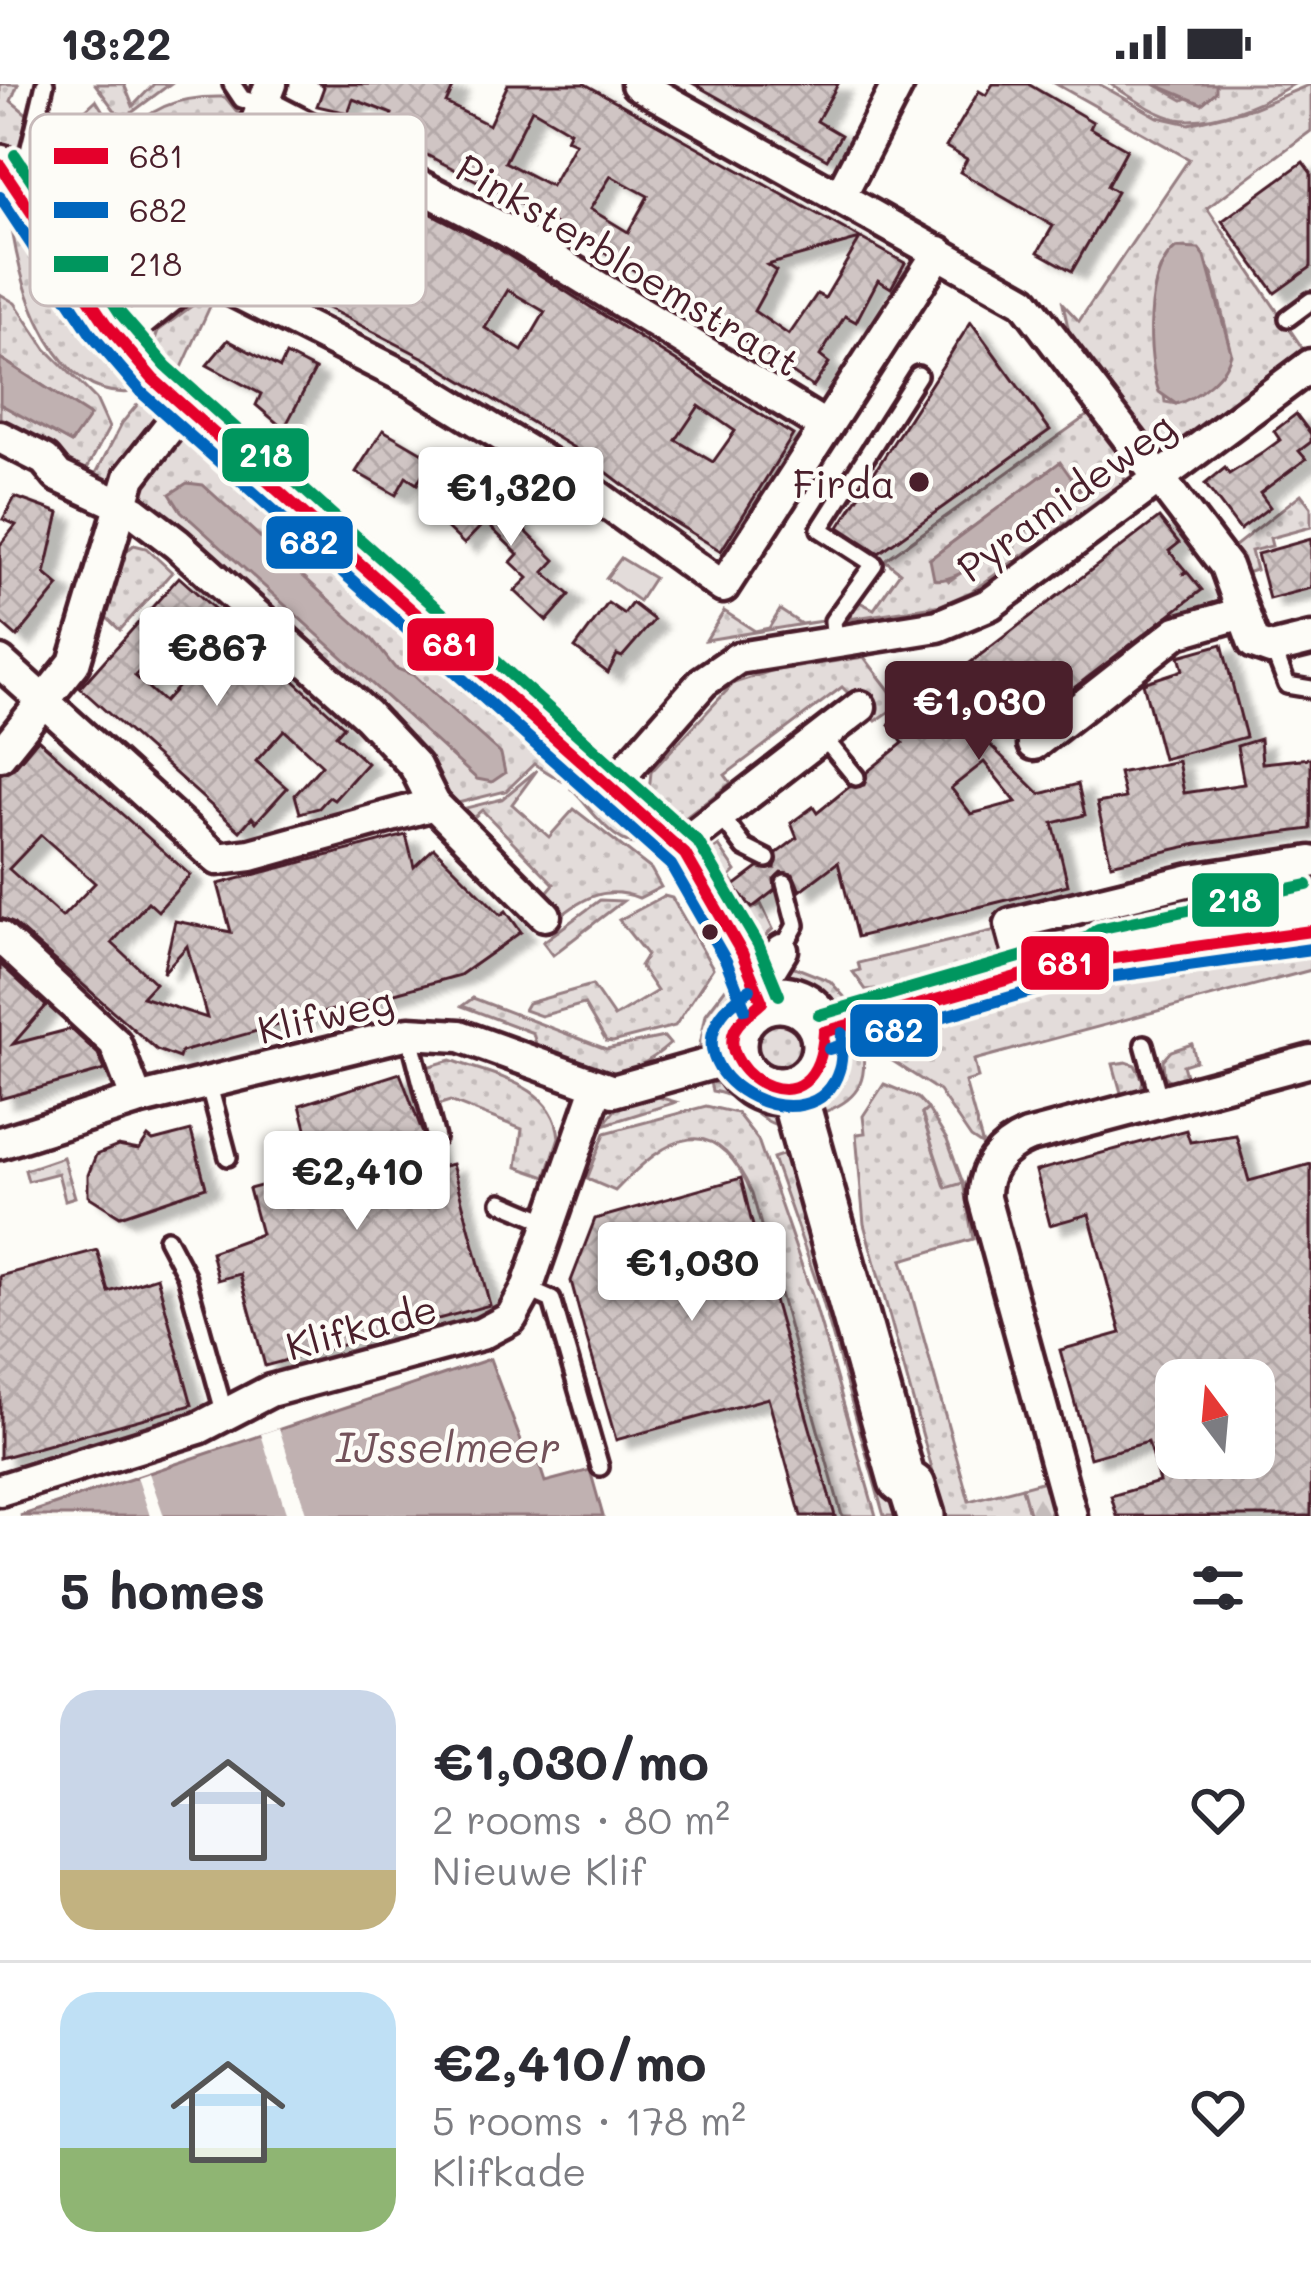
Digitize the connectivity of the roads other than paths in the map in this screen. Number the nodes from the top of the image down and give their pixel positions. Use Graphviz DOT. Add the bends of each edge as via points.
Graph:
graph roads {
  1 [pos="45,84"];
  2 [pos="232,84"];
  3 [pos="637,84"];
  4 [pos="898,84"];
  5 [pos="267,95"];
  6 [pos="34,114"];
  7 [pos="301,114"];
  8 [pos="30,124"];
  9 [pos="9,179"];
  10 [pos="426,185"];
  11 [pos="840,196"];
  12 [pos="30,210"];
  13 [pos="939,252"];
  14 [pos="1311,301"];
  15 [pos="96,306"];
  16 [pos="158,306"];
  17 [pos="264,306"];
  18 [pos="1288,318"];
  19 [pos="118,339"];
  20 [pos="1311,365"];
  21 [pos="918,376"];
  22 [pos="184,407"];
  23 [pos="826,427"];
  24 [pos="0,437"];
  25 [pos="1160,479"];
  26 [pos="122,506"];
  27 [pos="1242,613"];
  28 [pos="1311,639"];
  29 [pos="835,641"];
  30 [pos="1273,649"];
  31 [pos="0,662"];
  32 [pos="1311,689"];
  33 [pos="44,704"];
  34 [pos="860,707"];
  35 [pos="823,736"];
  36 [pos="1034,744"];
  37 [pos="0,754"];
  38 [pos="856,777"];
  39 [pos="611,787"];
  40 [pos="434,804"];
  41 [pos="722,816"];
  42 [pos="679,848"];
  43 [pos="745,848"];
  44 [pos="767,860"];
  45 [pos="1311,862"];
  46 [pos="752,872"];
  47 [pos="785,883"];
  48 [pos="770,896"];
  49 [pos="1311,903"];
  50 [pos="791,906"];
  51 [pos="545,915"];
  52 [pos="1311,931"];
  53 [pos="0,937"];
  54 [pos="782,950"];
  55 [pos="1097,955"];
  56 [pos="1025,975"];
  57 [pos="760,995"];
  58 [pos="824,1032"];
  59 [pos="409,1033"];
  60 [pos="1144,1044"];
  61 [pos="735,1057"];
  62 [pos="1311,1061"];
  63 [pos="208,1082"];
  64 [pos="598,1088"];
  65 [pos="791,1089"];
  66 [pos="137,1100"];
  67 [pos="1160,1102"];
  68 [pos="436,1138"];
  69 [pos="0,1143"];
  70 [pos="228,1157"];
  71 [pos="501,1202"];
  72 [pos="551,1222"];
  73 [pos="167,1239"];
  74 [pos="524,1295"];
  75 [pos="224,1411"];
  76 [pos="600,1467"];
  77 [pos="0,1490"];
  78 [pos="908,1504"];
  79 [pos="1071,1516"];
  1 -- 6 [label="lane"];
  2 -- 5 [label="lane" via="242,99"];
  3 -- 11 [label="street"];
  4 -- 11 [label="street"];
  5 -- 7 [label="street, Pinksterbloemstraat"];
  8 -- 9 [label="lane"];
  9 -- 12 [label="main road"];
  10 -- 23 [label="street, Pinksterbloemstraat"];
  11 -- 13 [label="street"];
  13 -- 23 [label="street"];
  13 -- 25 [label="street" via="1024,302"];
  14 -- 18 [label="lane"];
  15 -- 19 [label="main road"];
  16 -- 19 [label="street"];
  17 -- 23 [label="street" via="411,380 565,473 723,587"];
  19 -- 22 [label="main road"];
  20 -- 25 [label="street, Pyramideweg"];
  21 -- 29 [label="lane" via="820,529 874,564 833,621"];
  22 -- 26 [label="street" via="137,462"];
  22 -- 39 [label="main road"];
  24 -- 26 [label="street"];
  25 -- 27 [label="street" via="1226,566"];
  25 -- 29 [label="street, Pyramideweg" via="990,604 938,626"];
  26 -- 33 [label="street" via="81,650"];
  26 -- 40 [label="street" via="177,544 367,715 415,766"];
  27 -- 30 [label="street" via="1254,643"];
  27 -- 36 [label="street" via="1177,632"];
  28 -- 30 [label="street"];
  29 -- 39 [label="street, Pyramideweg" via="724,665"];
  30 -- 32 [label="lane" via="1287,685"];
  31 -- 33 [label="street"];
  33 -- 37 [label="street"];
  33 -- 40 [label="street" via="218,859"];
  34 -- 35 [label="street"];
  35 -- 38 [label="lane"];
  35 -- 41 [label="street"];
  39 -- 42 [label="main road"];
  40 -- 51 [label="street"];
  41 -- 42 [label="street"];
  41 -- 43 [label="lane"];
  42 -- 57 [label="main road"];
  43 -- 44 [label="lane"];
  43 -- 46 [label="lane"];
  45 -- 56 [label="street" via="1191,880 1011,925"];
  47 -- 50 [label="lane"];
  48 -- 50 [label="lane"];
  49 -- 55 [label="main road" via="1152,932"];
  50 -- 54 [label="lane" via="796,925"];
  52 -- 55 [label="main road"];
  53 -- 66 [label="street" via="104,1030 128,1066"];
  54 -- 57 [label="street"];
  55 -- 56 [label="main road"];
  56 -- 58 [label="main road"];
  57 -- 58 [label="main road" via="800,1003"];
  57 -- 61 [label="main road" via="736,1030"];
  58 -- 65 [label="main road" via="820,1067"];
  59 -- 63 [label="street, Klifweg"];
  59 -- 64 [label="street, Klifweg" via="460,1036"];
  59 -- 68 [label="lane"];
  60 -- 67 [label="lane"];
  61 -- 64 [label="street, Klifweg" via="624,1089"];
  61 -- 65 [label="main road" via="757,1084"];
  62 -- 67 [label="street"];
  63 -- 66 [label="street, Klifweg"];
  63 -- 70 [label="lane"];
  64 -- 72 [label="street"];
  65 -- 78 [label="main road"];
  66 -- 69 [label="street, Klifweg"];
  67 -- 79 [label="street" via="1017,1142 985,1180"];
  71 -- 72 [label="lane"];
  72 -- 74 [label="street"];
  73 -- 75 [label="lane" via="186,1275"];
  74 -- 75 [label="street, Klifkade" via="511,1318 481,1334"];
  74 -- 76 [label="lane" via="552,1300"];
  75 -- 77 [label="street, Klifkade" via="199,1428"];
}
